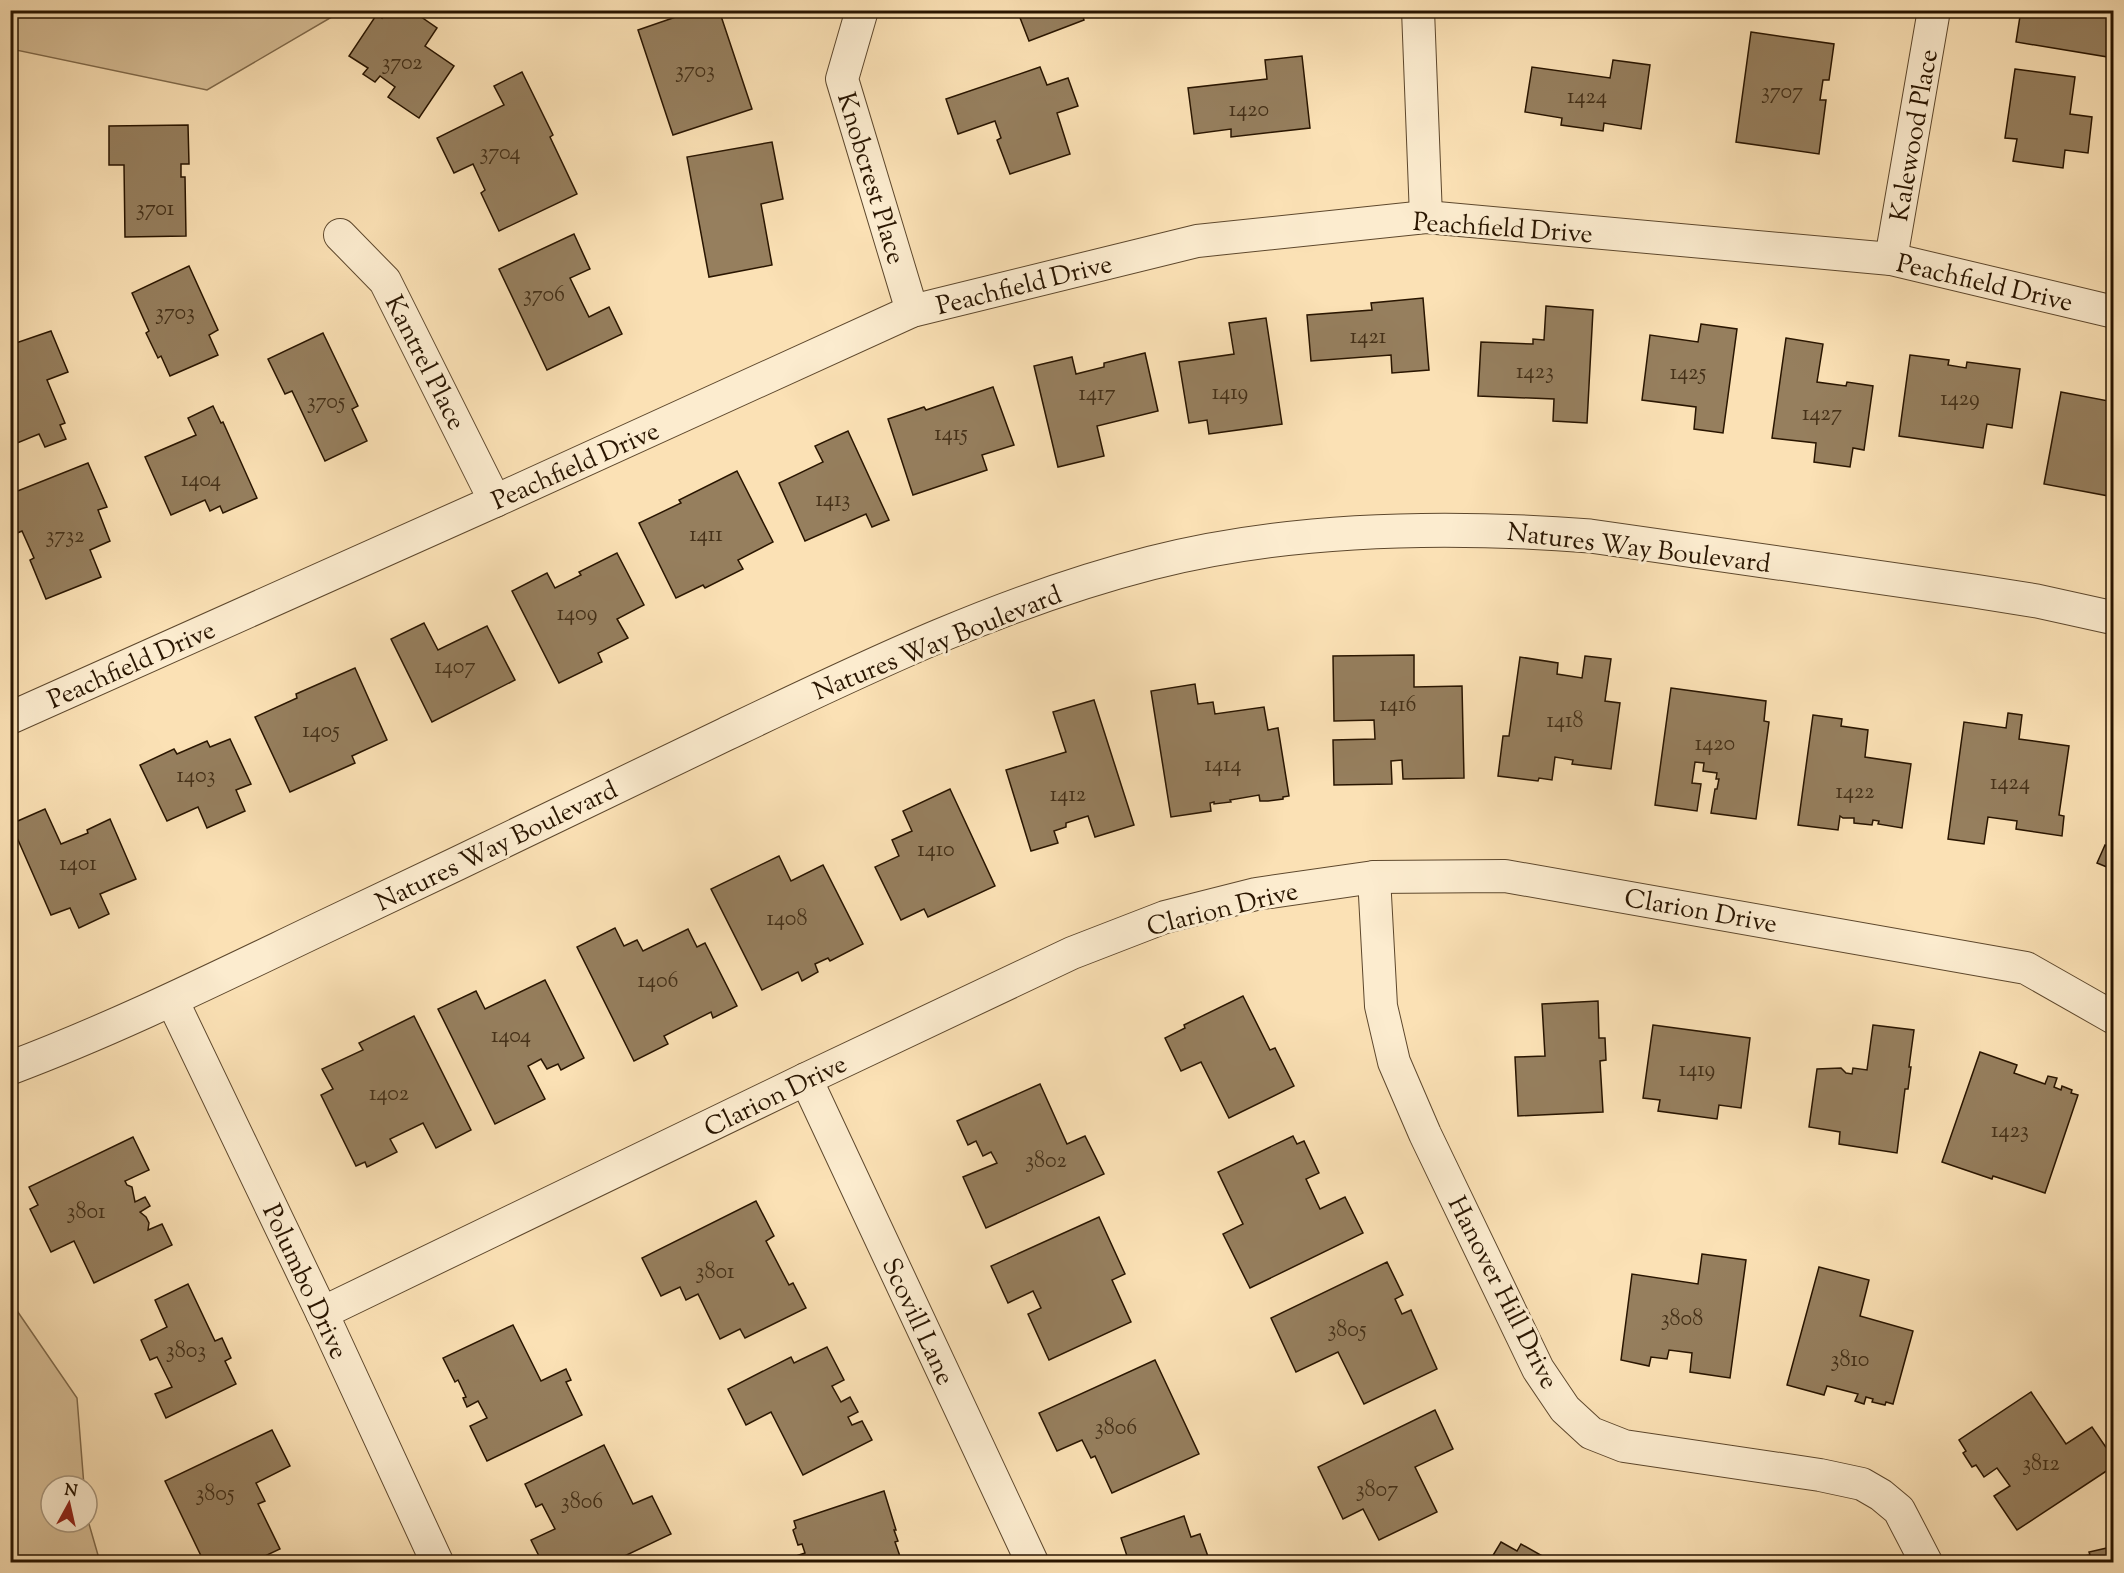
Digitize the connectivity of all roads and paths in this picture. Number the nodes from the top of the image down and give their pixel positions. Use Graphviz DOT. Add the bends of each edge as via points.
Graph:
graph roads {
  1 [pos="861,10"];
  2 [pos="1418,10"];
  3 [pos="1935,10"];
  4 [pos="1426,217"];
  5 [pos="340,235"];
  6 [pos="1891,259"];
  7 [pos="912,311"];
  8 [pos="2114,312"];
  9 [pos="495,501"];
  10 [pos="2114,618"];
  11 [pos="10,718"];
  12 [pos="1374,877"];
  13 [pos="172,1000"];
  14 [pos="2114,1018"];
  15 [pos="10,1068"];
  16 [pos="806,1079"];
  17 [pos="322,1313"];
  18 [pos="437,1563"];
  19 [pos="1032,1563"];
  20 [pos="1926,1563"];
  1 -- 7 [label="street, Knobcrest Place" via="842,79"];
  2 -- 4 [label="street"];
  3 -- 6 [label="street, Kalewood Place"];
  4 -- 6 [label="street, Peachfield Drive"];
  4 -- 7 [label="street, Peachfield Drive" via="1197,241"];
  5 -- 9 [label="street, Kantrel Place" via="385,281"];
  6 -- 8 [label="street, Peachfield Drive"];
  7 -- 9 [label="street, Peachfield Drive"];
  9 -- 11 [label="street, Peachfield Drive"];
  10 -- 13 [label="street, Natures Way Boulevard" via="1974,591 1590,536 1527,531 1332,534 1153,562 996,612 849,676"];
  12 -- 14 [label="street, Clarion Drive" via="1505,876 2026,968"];
  12 -- 16 [label="street, Clarion Drive" via="1256,894 1165,917 1072,953"];
  12 -- 20 [label="street, Hanover Hill Drive" via="1381,1006 1394,1062 1538,1369 1565,1409 1590,1433 1624,1446 1863,1484 1899,1510"];
  13 -- 15 [label="street, Natures Way Boulevard"];
  13 -- 17 [label="street, Polumbo Drive"];
  16 -- 17 [label="street, Clarion Drive"];
  16 -- 19 [label="street, Scovill Lane"];
  17 -- 18 [label="street, Polumbo Drive"];
}
